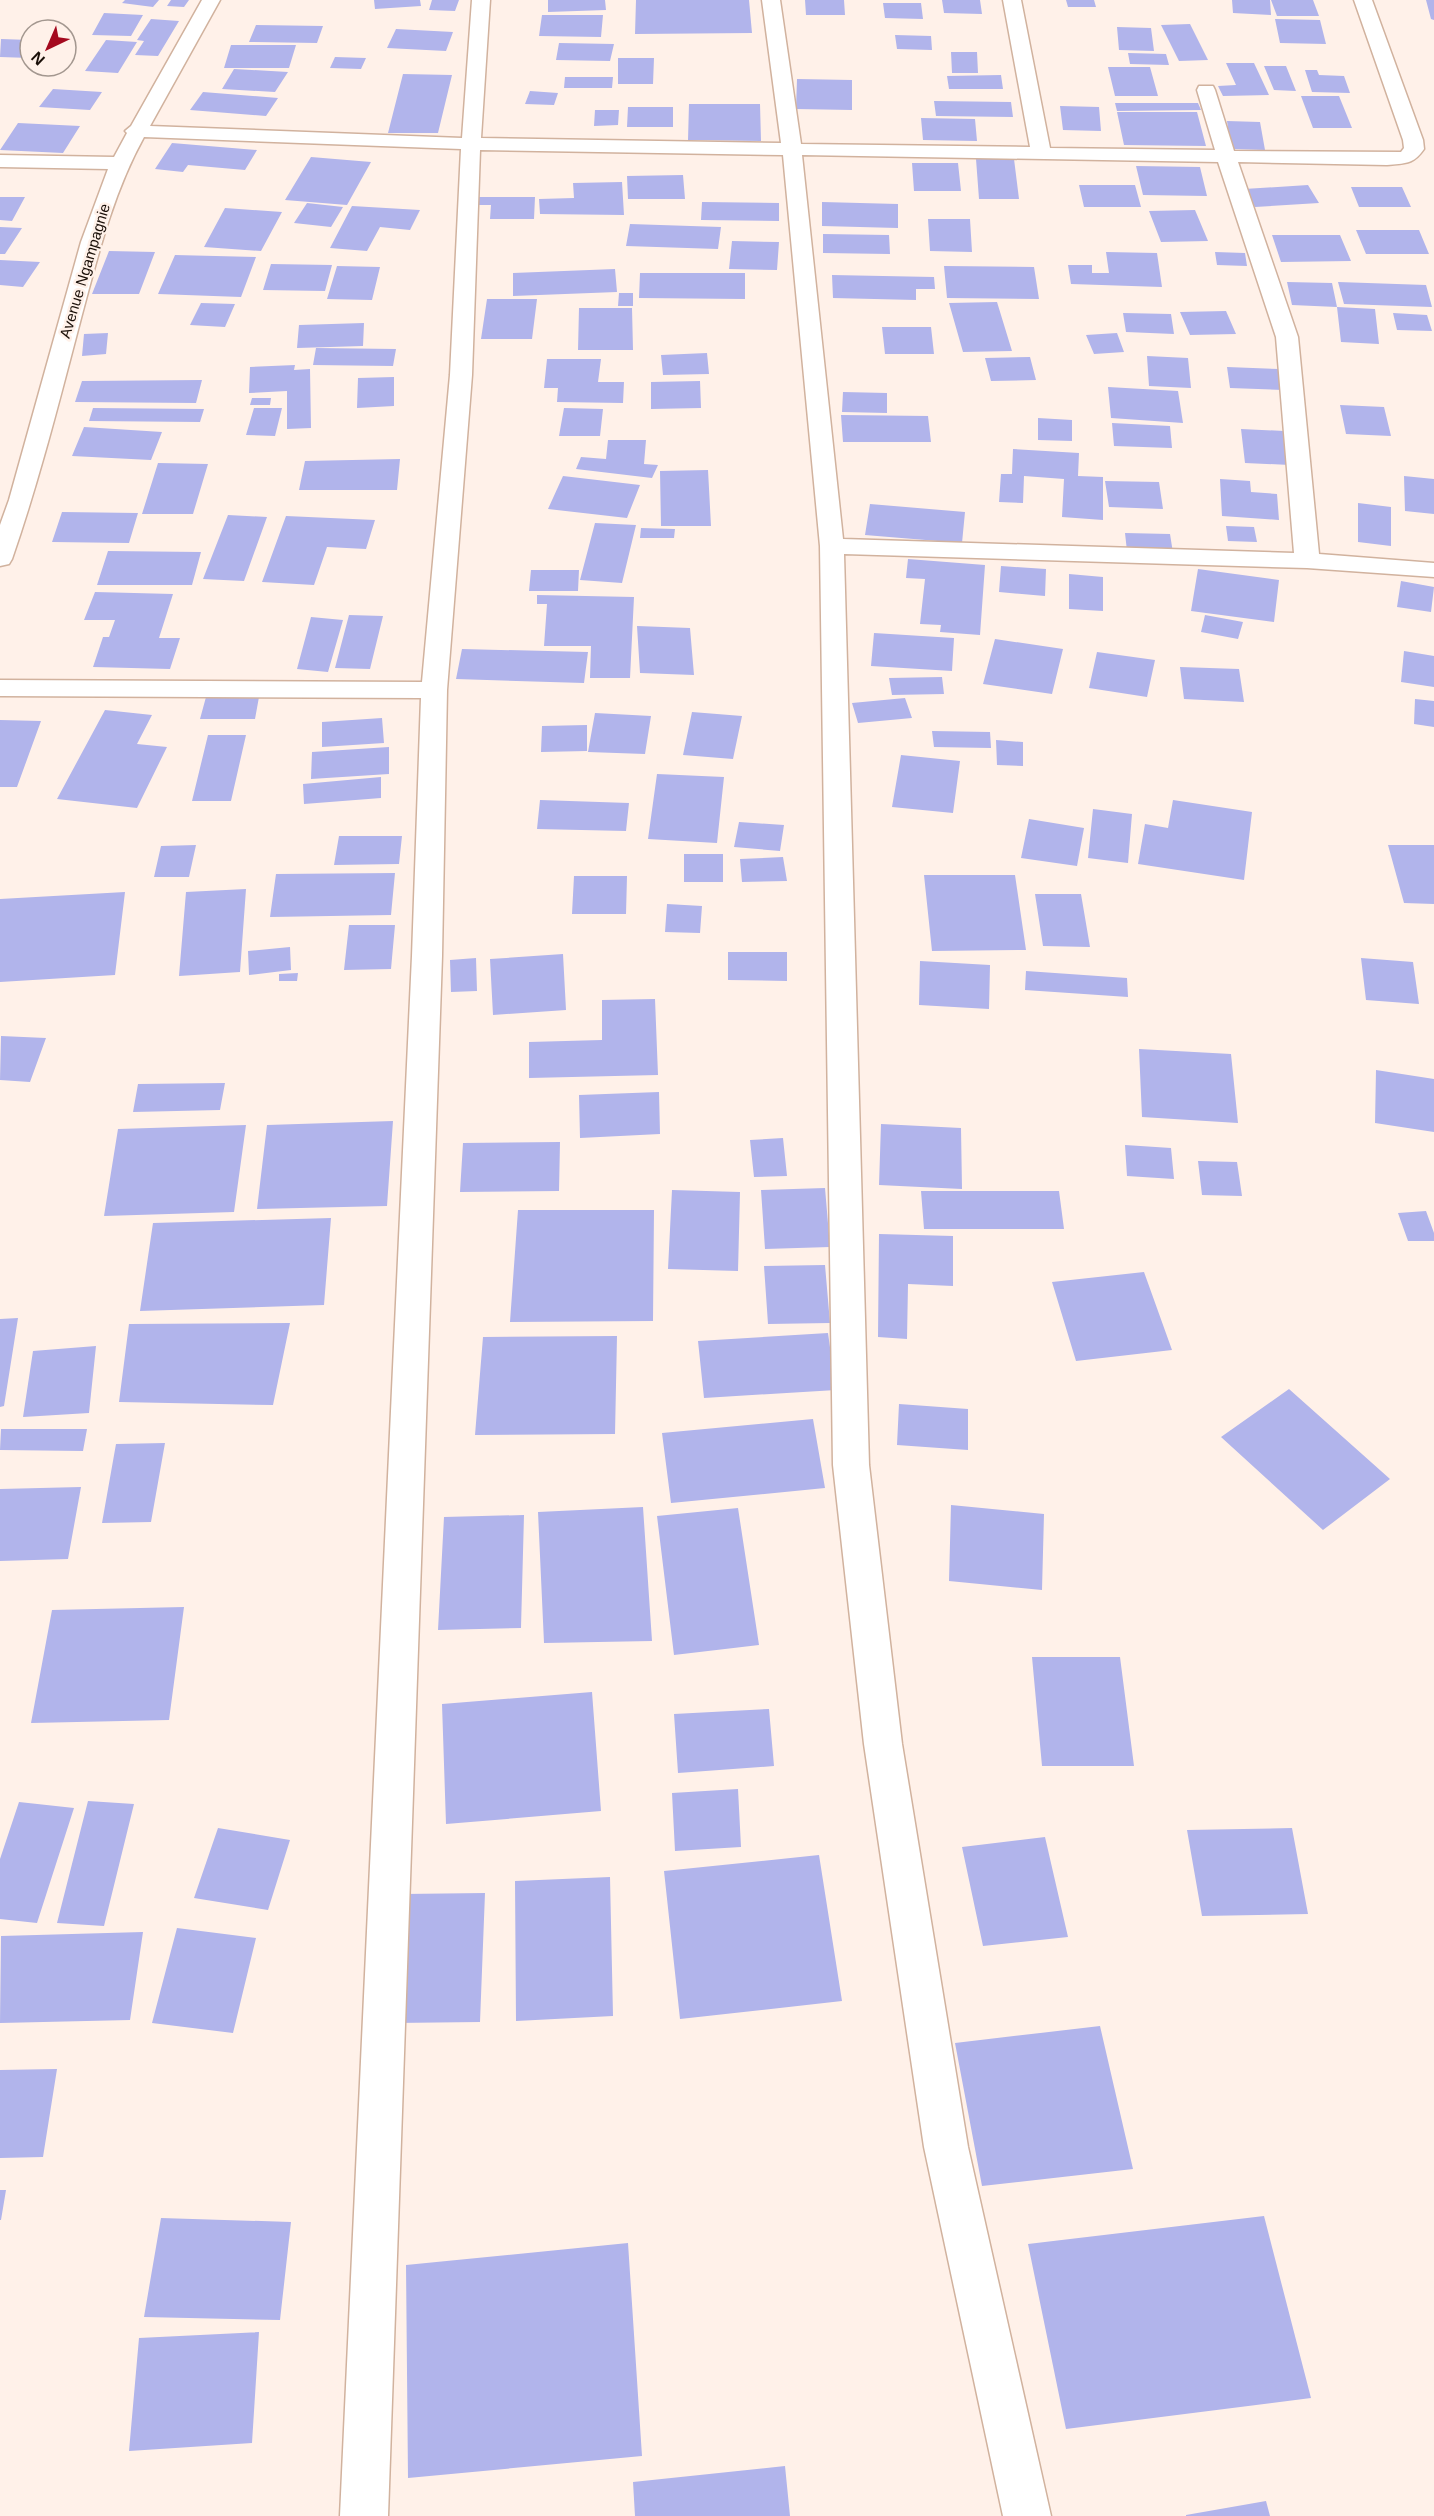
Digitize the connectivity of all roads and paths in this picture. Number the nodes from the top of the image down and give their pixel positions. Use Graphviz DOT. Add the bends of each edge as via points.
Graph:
graph roads {
  1 [pos="211,0"];
  2 [pos="481,0"];
  3 [pos="771,0"];
  4 [pos="1012,0"];
  5 [pos="1362,0"];
  6 [pos="1206,90"];
  7 [pos="135,131"];
  8 [pos="471,144"];
  9 [pos="792,150"];
  10 [pos="1041,153"];
  11 [pos="1226,156"];
  12 [pos="0,161"];
  13 [pos="120,163"];
  14 [pos="832,546"];
  15 [pos="0,559"];
  16 [pos="1307,561"];
  17 [pos="1434,570"];
  18 [pos="0,688"];
  19 [pos="434,690"];
  20 [pos="364,2516"];
  21 [pos="1027,2516"];
  1 -- 7 [label="street, Avenue Ngampagnie"];
  2 -- 8 [label="street"];
  3 -- 9 [label="street"];
  4 -- 10 [label="street"];
  5 -- 11 [label="street" via="1414,149 1407,157 1387,159"];
  6 -- 11 [label="street"];
  7 -- 8 [label="street"];
  7 -- 13 [label="street, Avenue Ngampagnie"];
  8 -- 9 [label="street"];
  8 -- 19 [label="street" via="461,375"];
  9 -- 10 [label="street"];
  9 -- 14 [label="street"];
  10 -- 11 [label="street"];
  11 -- 16 [label="street" via="1287,337"];
  12 -- 13 [label="street"];
  13 -- 15 [label="street, Avenue Ngampagnie" via="91,242 21,500"];
  14 -- 16 [label="street"];
  14 -- 21 [label="street" via="850,1465 884,1744 946,2147"];
  16 -- 17 [label="street"];
  18 -- 19 [label="street"];
  19 -- 20 [label="street" via="428,956"];
}
